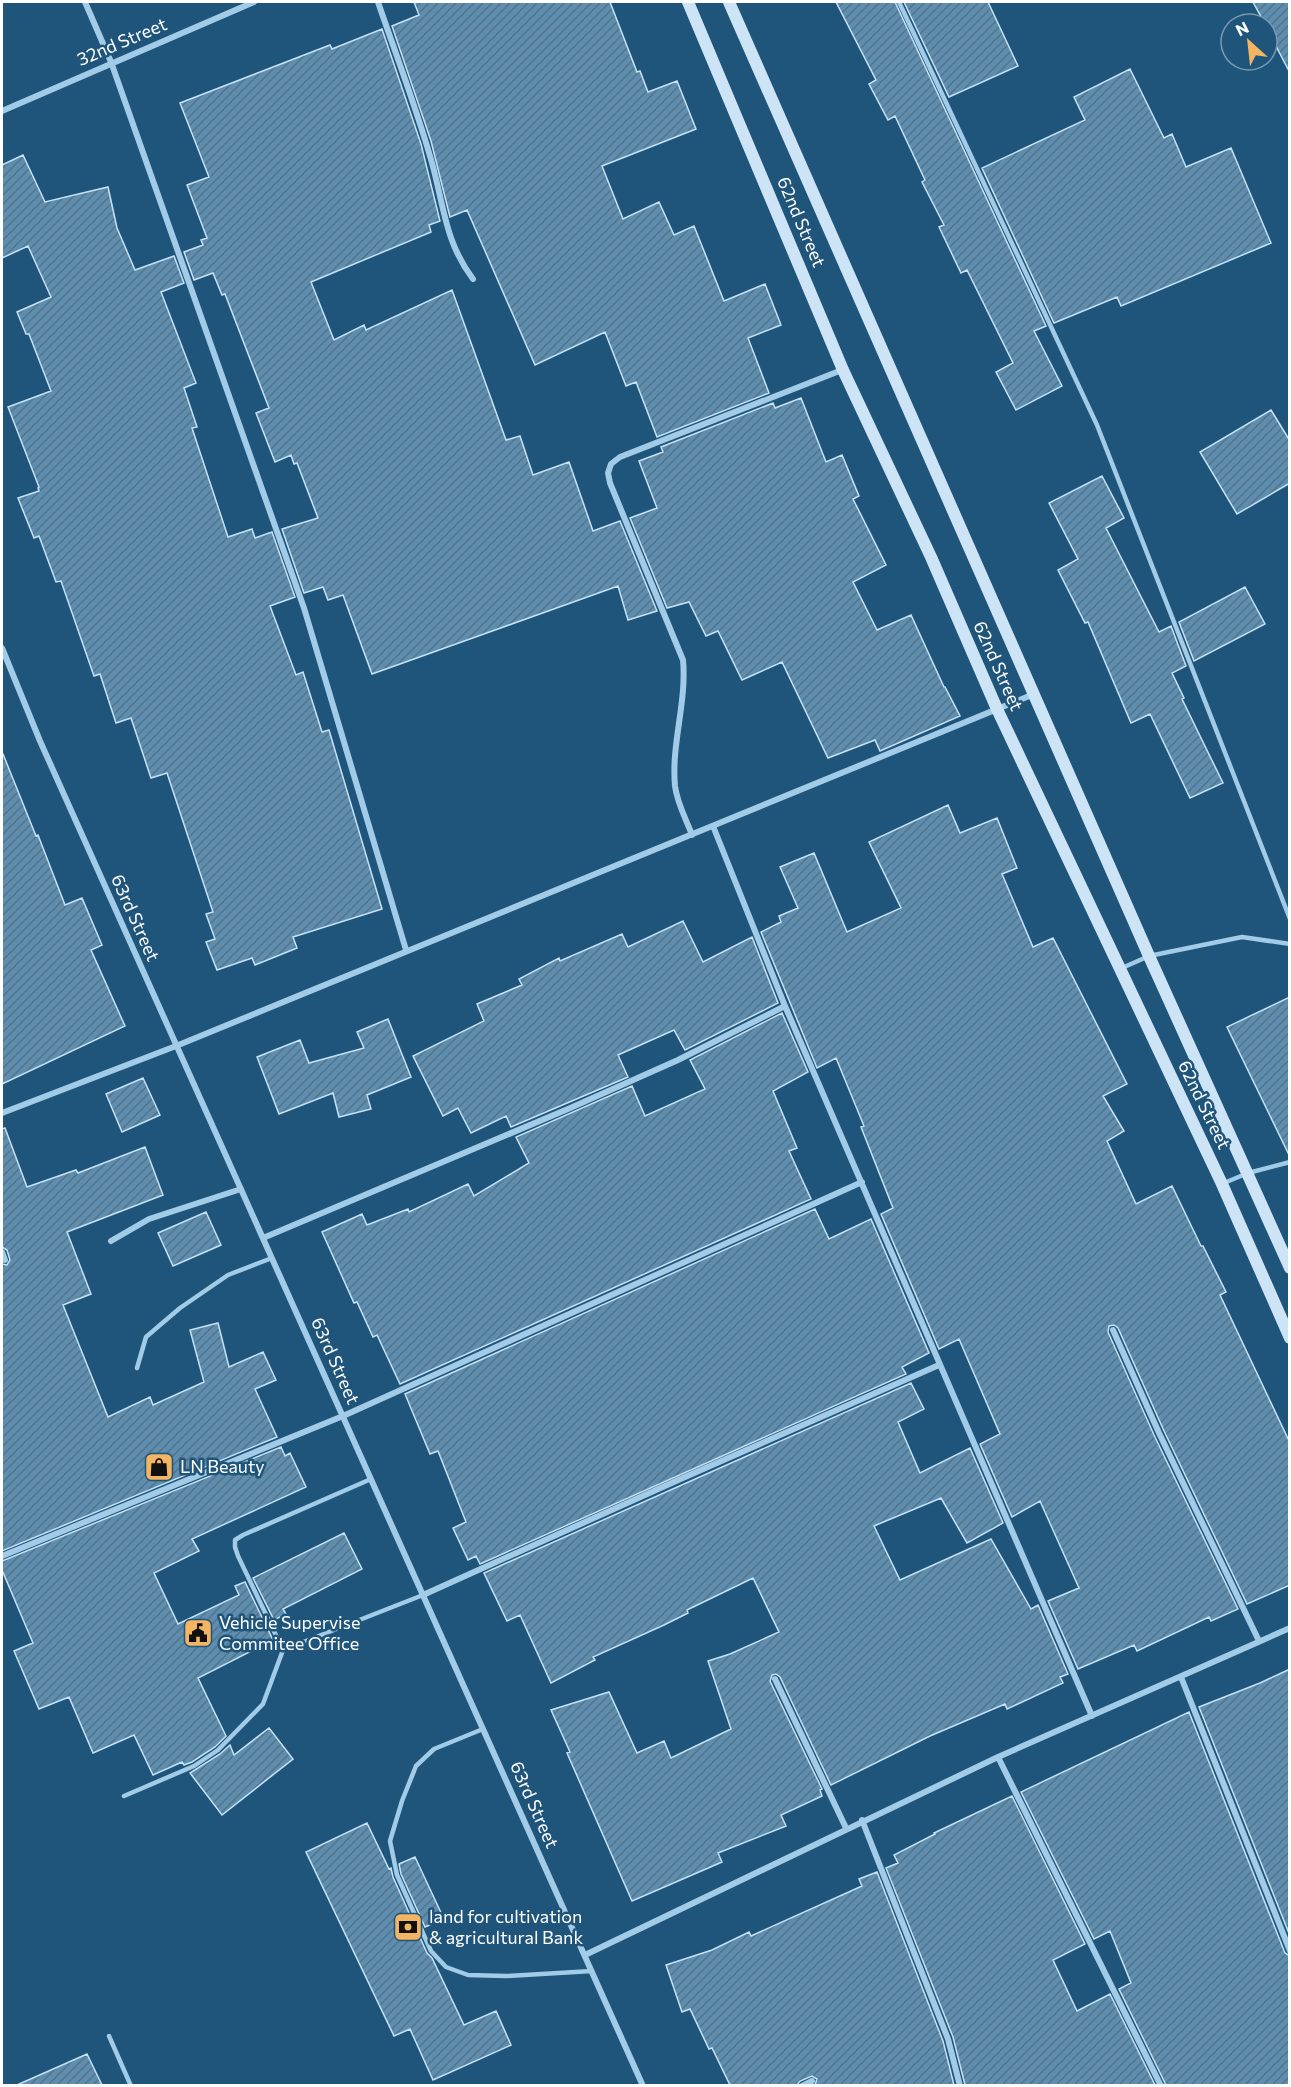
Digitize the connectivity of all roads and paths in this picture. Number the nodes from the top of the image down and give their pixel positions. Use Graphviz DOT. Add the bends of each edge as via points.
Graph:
graph roads {
  1 [pos="85,2"];
  2 [pos="254,2"];
  3 [pos="378,2"];
  4 [pos="688,2"];
  5 [pos="729,2"];
  6 [pos="899,2"];
  7 [pos="111,62"];
  8 [pos="2,111"];
  9 [pos="473,279"];
  10 [pos="843,370"];
  11 [pos="2,648"];
  12 [pos="1035,694"];
  13 [pos="997,709"];
  14 [pos="713,826"];
  15 [pos="692,835"];
  16 [pos="1290,919"];
  17 [pos="1290,944"];
  18 [pos="406,951"];
  19 [pos="1149,956"];
  20 [pos="1119,969"];
  21 [pos="785,1006"];
  22 [pos="176,1046"];
  23 [pos="2,1113"];
  24 [pos="1290,1162"];
  25 [pos="1248,1173"];
  26 [pos="862,1182"];
  27 [pos="1222,1184"];
  28 [pos="241,1189"];
  29 [pos="263,1238"];
  30 [pos="111,1241"];
  31 [pos="2,1252"];
  32 [pos="272,1258"];
  33 [pos="5,1260"];
  34 [pos="1290,1268"];
  35 [pos="1113,1330"];
  36 [pos="1290,1338"];
  37 [pos="939,1365"];
  38 [pos="137,1368"];
  39 [pos="343,1416"];
  40 [pos="371,1479"];
  41 [pos="2,1556"];
  42 [pos="423,1595"];
  43 [pos="1290,1628"];
  44 [pos="1259,1641"];
  45 [pos="283,1650"];
  46 [pos="1180,1677"];
  47 [pos="775,1679"];
  48 [pos="1092,1716"];
  49 [pos="483,1729"];
  50 [pos="998,1757"];
  51 [pos="124,1796"];
  52 [pos="862,1820"];
  53 [pos="846,1828"];
  54 [pos="1290,1951"];
  55 [pos="585,1955"];
  56 [pos="592,1971"];
  57 [pos="109,2036"];
  58 [pos="812,2081"];
  59 [pos="131,2085"];
  60 [pos="643,2085"];
  61 [pos="802,2085"];
  62 [pos="960,2085"];
  63 [pos="1161,2085"];
  1 -- 7 [label="street"];
  2 -- 7 [label="street, 32nd Street"];
  3 -- 9 [label="street" via="432,162 448,235"];
  4 -- 10 [label="main road, 62nd Street"];
  5 -- 12 [label="main road, 62nd Street"];
  6 -- 16 [label="lane" via="1097,425"];
  7 -- 8 [label="street, 32nd Street"];
  7 -- 18 [label="street" via="304,608"];
  10 -- 13 [label="main road, 62nd Street"];
  10 -- 15 [label="street" via="620,457 608,473 683,660 675,787"];
  11 -- 22 [label="street, 63rd Street"];
  12 -- 13 [label="street"];
  12 -- 19 [label="main road, 62nd Street"];
  13 -- 14 [label="street"];
  13 -- 20 [label="main road, 62nd Street"];
  14 -- 15 [label="street"];
  14 -- 21 [label="street"];
  15 -- 18 [label="street"];
  17 -- 19 [label="lane" via="1242,937"];
  18 -- 22 [label="street"];
  19 -- 20 [label="lane"];
  19 -- 25 [label="main road, 62nd Street"];
  20 -- 27 [label="main road, 62nd Street"];
  21 -- 26 [label="street"];
  21 -- 29 [label="street" via="579,1104"];
  22 -- 23 [label="street"];
  22 -- 28 [label="street, 63rd Street"];
  24 -- 25 [label="lane"];
  25 -- 27 [label="lane"];
  25 -- 34 [label="main road, 62nd Street"];
  26 -- 37 [label="street"];
  26 -- 39 [label="street"];
  27 -- 36 [label="main road, 62nd Street"];
  28 -- 29 [label="street, 63rd Street"];
  28 -- 30 [label="street" via="149,1219"];
  29 -- 32 [label="street, 63rd Street"];
  31 -- 33 [label="street"];
  32 -- 38 [label="lane" via="228,1275 180,1308 146,1337"];
  32 -- 39 [label="street, 63rd Street"];
  35 -- 44 [label="street"];
  37 -- 42 [label="street"];
  37 -- 48 [label="street"];
  39 -- 40 [label="street, 63rd Street"];
  39 -- 41 [label="street"];
  40 -- 42 [label="street, 63rd Street"];
  40 -- 45 [label="lane" via="236,1540 238,1556"];
  42 -- 45 [label="lane"];
  42 -- 49 [label="street, 63rd Street"];
  43 -- 44 [label="street"];
  44 -- 46 [label="street"];
  45 -- 51 [label="lane" via="263,1704 218,1750 194,1766"];
  46 -- 48 [label="street"];
  46 -- 54 [label="street"];
  47 -- 53 [label="street"];
  48 -- 50 [label="street"];
  49 -- 55 [label="street, 63rd Street"];
  49 -- 56 [label="lane" via="434,1749 416,1766 390,1841 397,1875 431,1951 446,1967 468,1975 506,1977"];
  50 -- 52 [label="street"];
  50 -- 63 [label="street"];
  52 -- 53 [label="street"];
  52 -- 62 [label="street" via="948,2039"];
  53 -- 55 [label="street"];
  55 -- 56 [label="street, 63rd Street"];
  56 -- 60 [label="street, 63rd Street"];
  57 -- 59 [label="lane"];
  58 -- 61 [label="street"];
}
